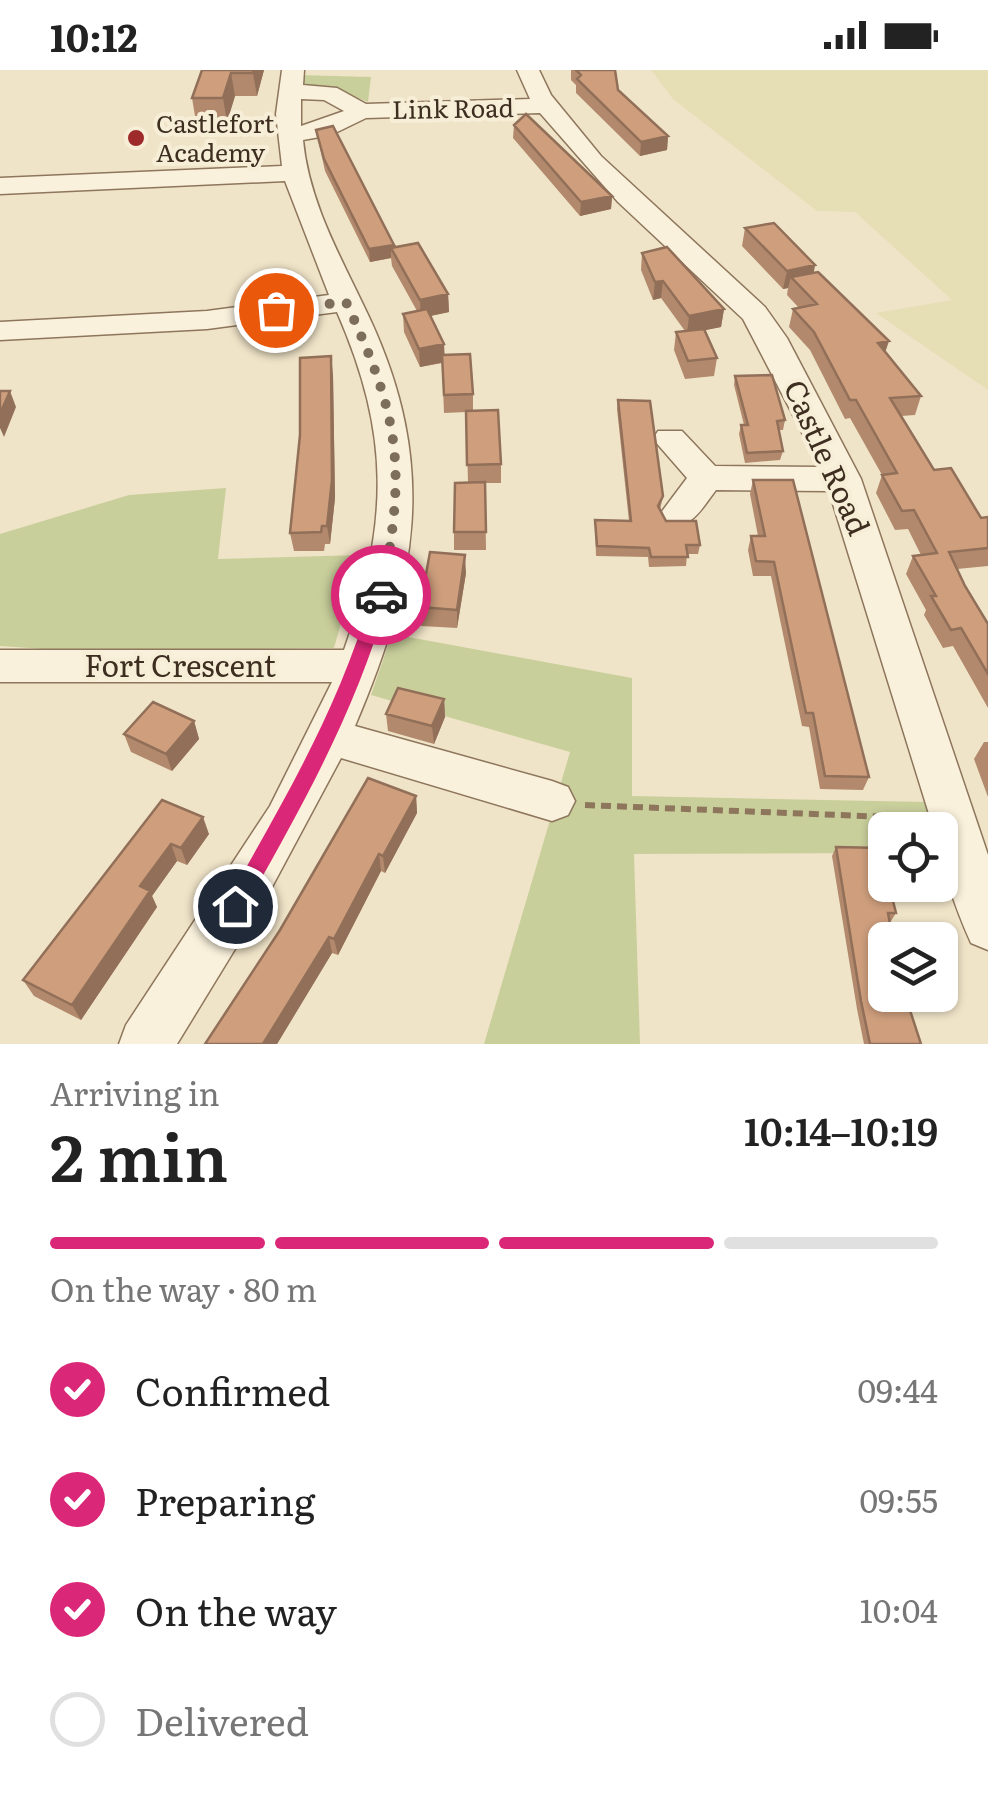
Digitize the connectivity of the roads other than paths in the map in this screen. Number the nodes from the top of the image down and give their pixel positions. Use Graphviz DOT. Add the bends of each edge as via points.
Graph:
graph roads {
  1 [pos="528,70"];
  2 [pos="291,81"];
  3 [pos="545,106"];
  4 [pos="362,111"];
  5 [pos="292,154"];
  6 [pos="0,186"];
  7 [pos="346,302"];
  8 [pos="0,330"];
  9 [pos="670,438"];
  10 [pos="706,478"];
  11 [pos="842,479"];
  12 [pos="678,514"];
  13 [pos="0,666"];
  14 [pos="360,666"];
  15 [pos="330,737"];
  16 [pos="552,801"];
  17 [pos="988,927"];
  18 [pos="145,1044"];
  1 -- 3 [label="street, Castle Road"];
  2 -- 4 [label="street, Link Road"];
  2 -- 5 [label="street"];
  3 -- 4 [label="street, Link Road"];
  3 -- 11 [label="street, Castle Road" via="754,313"];
  4 -- 5 [label="street, Link Road"];
  5 -- 6 [label="street, Link Road"];
  5 -- 7 [label="street"];
  7 -- 8 [label="street" via="207,320"];
  7 -- 14 [label="street" via="386,394 397,480 391,546"];
  9 -- 10 [label="street"];
  10 -- 11 [label="street"];
  10 -- 12 [label="street"];
  11 -- 17 [label="street, Castle Road"];
  13 -- 14 [label="street, Fort Crescent"];
  14 -- 15 [label="street"];
  15 -- 16 [label="street"];
  15 -- 18 [label="street" via="256,874"];
}
